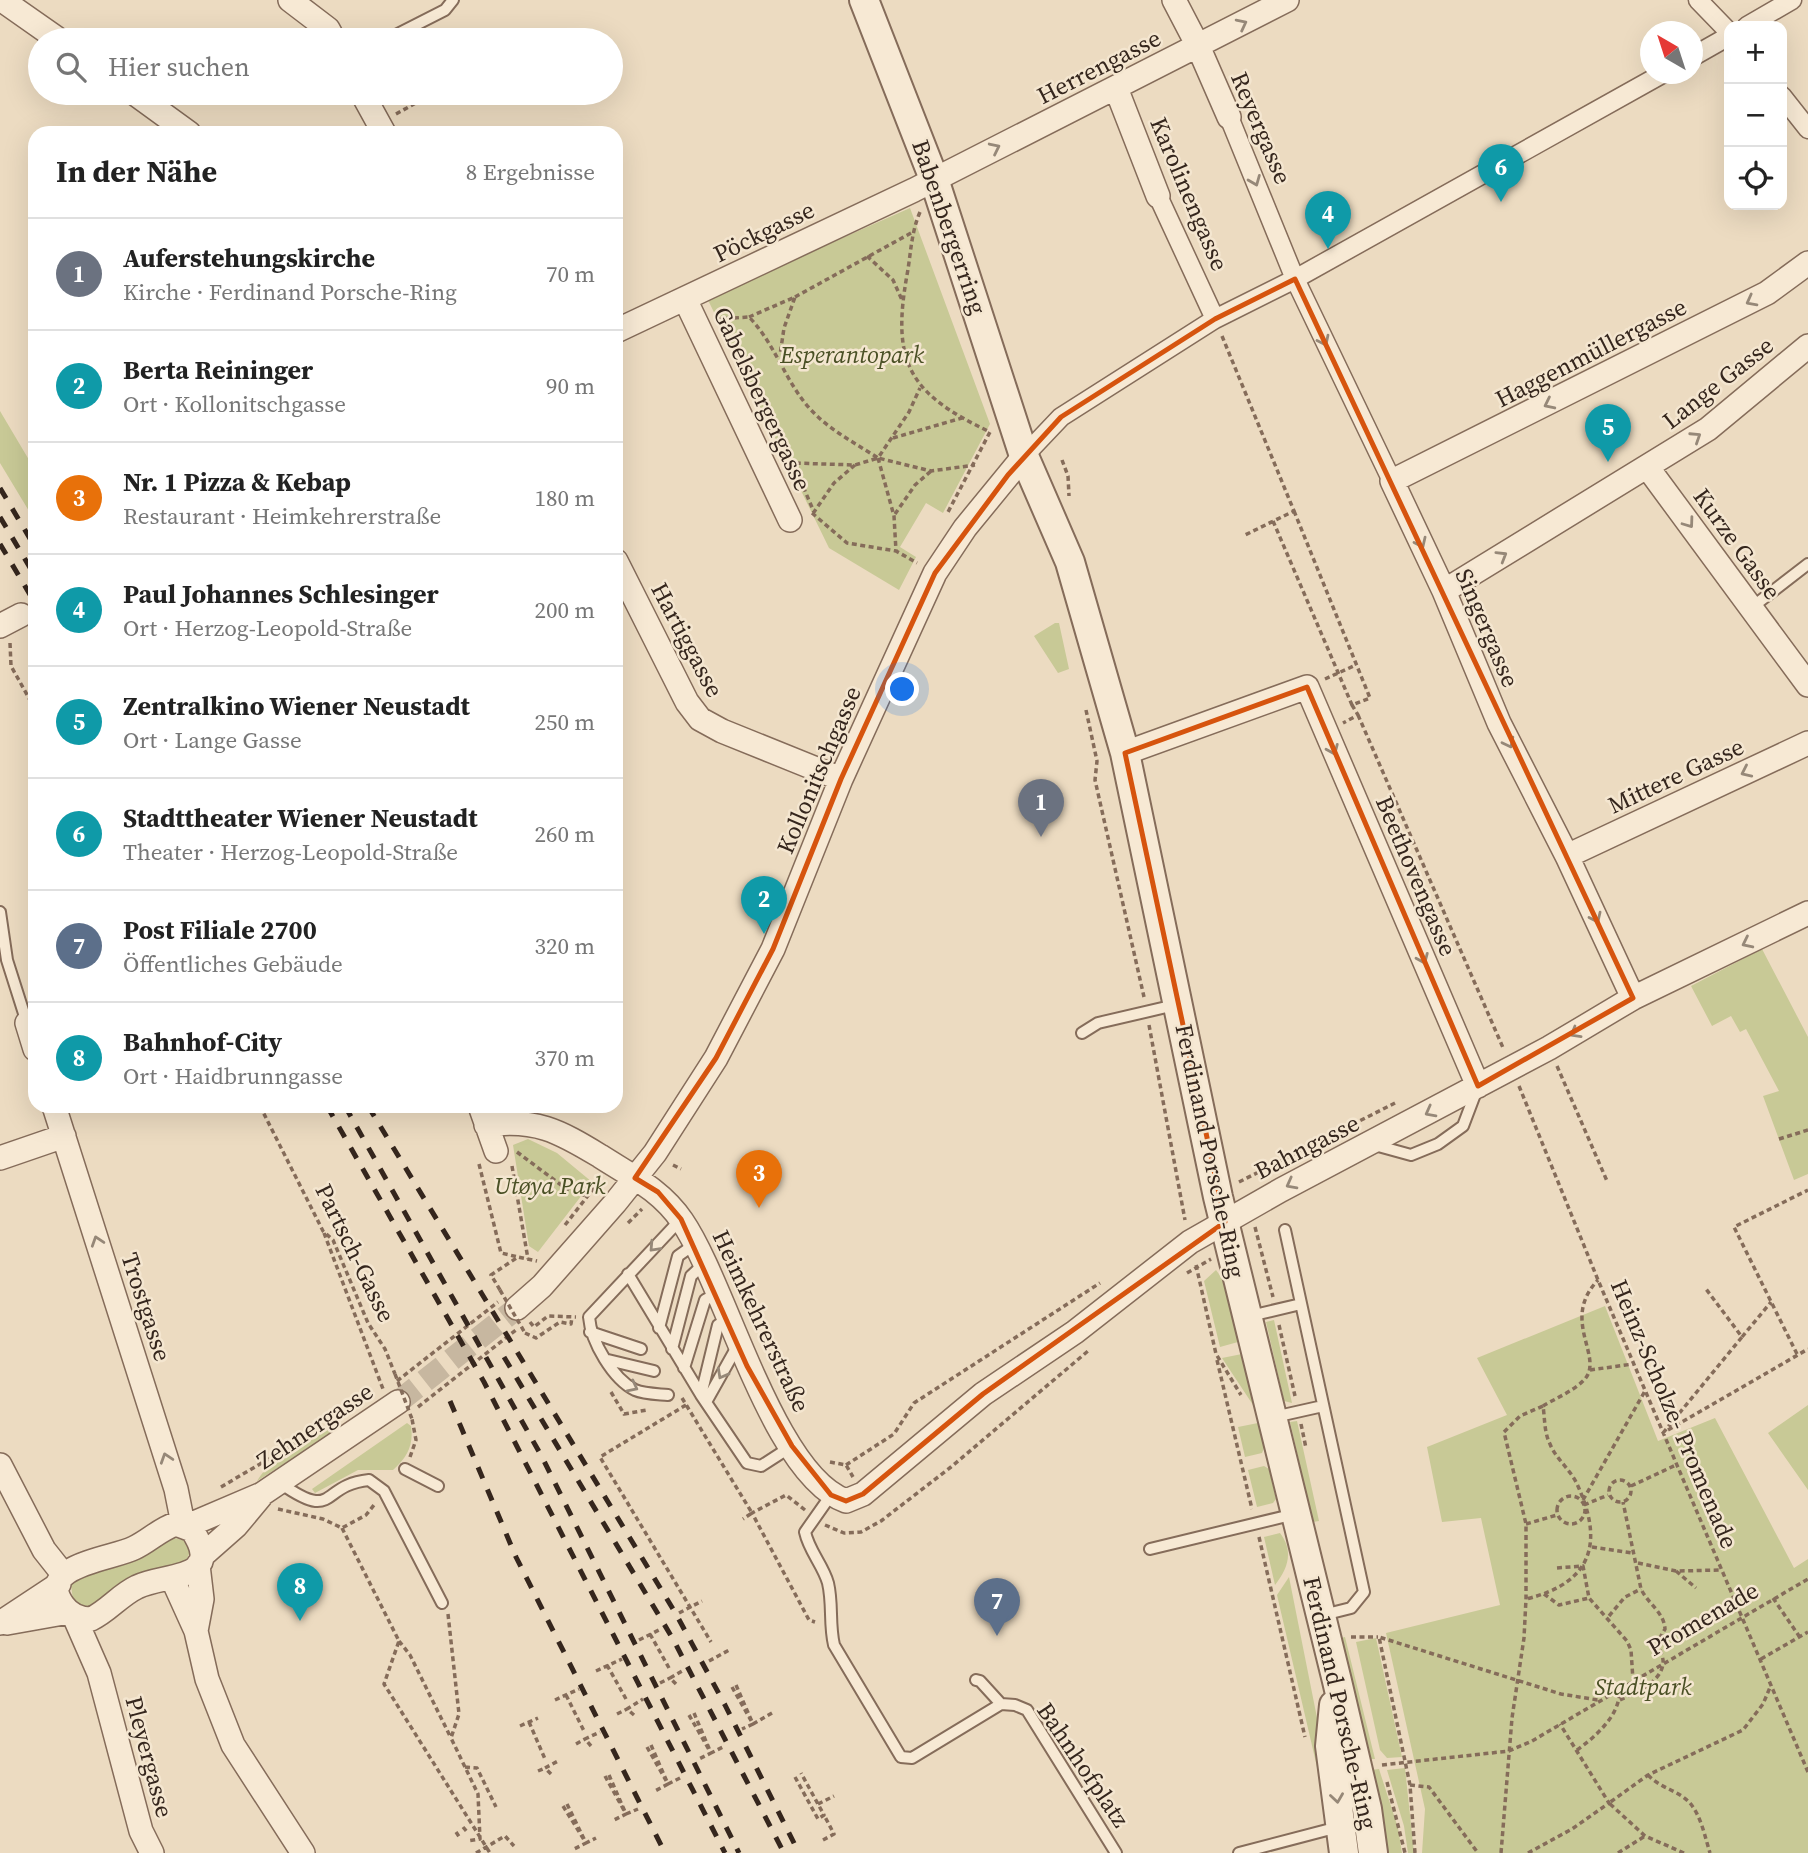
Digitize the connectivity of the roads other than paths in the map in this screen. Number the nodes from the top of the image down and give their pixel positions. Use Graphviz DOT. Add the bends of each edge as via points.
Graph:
graph roads {
  1 [pos="2,0"];
  2 [pos="290,0"];
  3 [pos="453,0"];
  4 [pos="864,0"];
  5 [pos="1174,0"];
  6 [pos="1698,0"];
  7 [pos="1792,0"];
  8 [pos="1277,2"];
  9 [pos="1755,21"];
  10 [pos="42,28"];
  11 [pos="327,28"];
  12 [pos="410,28"];
  13 [pos="1724,29"];
  14 [pos="1724,37"];
  15 [pos="1198,46"];
  16 [pos="1703,50"];
  17 [pos="1644,84"];
  18 [pos="1116,88"];
  19 [pos="1787,102"];
  20 [pos="150,105"];
  21 [pos="369,105"];
  22 [pos="1229,117"];
  23 [pos="179,126"];
  24 [pos="380,126"];
  25 [pos="1808,129"];
  26 [pos="938,190"];
  27 [pos="1158,196"];
  28 [pos="1808,263"];
  29 [pos="1295,279"];
  30 [pos="685,299"];
  31 [pos="1215,319"];
  32 [pos="623,328"];
  33 [pos="1808,346"];
  34 [pos="1024,456"];
  35 [pos="1648,468"];
  36 [pos="1392,481"];
  37 [pos="790,520"];
  38 [pos="1808,565"];
  39 [pos="623,575"];
  40 [pos="1444,592"];
  41 [pos="1751,608"];
  42 [pos="1808,685"];
  43 [pos="1808,743"];
  44 [pos="1125,753"];
  45 [pos="841,779"];
  46 [pos="1567,856"];
  47 [pos="0,912"];
  48 [pos="1808,913"];
  49 [pos="1633,998"];
  50 [pos="1178,1004"];
  51 [pos="27,1023"];
  52 [pos="28,1026"];
  53 [pos="1082,1033"];
  54 [pos="1478,1086"];
  55 [pos="56,1113"];
  56 [pos="483,1115"];
  57 [pos="64,1136"];
  58 [pos="1371,1144"];
  59 [pos="502,1151"];
  60 [pos="0,1158"];
  61 [pos="635,1178"];
  62 [pos="681,1219"];
  63 [pos="1225,1222"];
  64 [pos="1285,1230"];
  65 [pos="700,1253"];
  66 [pos="628,1275"];
  67 [pos="718,1293"];
  68 [pos="1301,1304"];
  69 [pos="518,1307"];
  70 [pos="1247,1317"];
  71 [pos="728,1319"];
  72 [pos="659,1328"];
  73 [pos="590,1332"];
  74 [pos="738,1345"];
  75 [pos="641,1349"];
  76 [pos="671,1352"];
  77 [pos="608,1360"];
  78 [pos="654,1371"];
  79 [pos="683,1372"];
  80 [pos="688,1398"];
  81 [pos="1323,1406"];
  82 [pos="404,1413"];
  83 [pos="1285,1415"];
  84 [pos="792,1446"];
  85 [pos="0,1465"];
  86 [pos="405,1469"];
  87 [pos="438,1486"];
  88 [pos="271,1494"];
  89 [pos="831,1495"];
  90 [pos="1295,1514"];
  91 [pos="185,1525"];
  92 [pos="1150,1549"];
  93 [pos="200,1561"];
  94 [pos="172,1578"];
  95 [pos="61,1579"];
  96 [pos="442,1603"];
  97 [pos="1332,1613"];
  98 [pos="72,1614"];
  99 [pos="98,1615"];
  100 [pos="0,1623"];
  101 [pos="196,1631"];
  102 [pos="99,1673"];
  103 [pos="976,1681"];
  104 [pos="1337,1681"];
  105 [pos="1001,1704"];
  106 [pos="141,1831"];
  107 [pos="1343,1842"];
  108 [pos="130,1853"];
  109 [pos="152,1853"];
  110 [pos="303,1853"];
  111 [pos="1116,1853"];
  112 [pos="1239,1853"];
  113 [pos="1373,1853"];
  1 -- 10 [label="street"];
  2 -- 11 [label="street"];
  3 -- 12 [label="lane" via="445,10"];
  4 -- 26 [label="street, Babenbergerring"];
  5 -- 15 [label="street, Reyergasse"];
  6 -- 13 [label="street"];
  7 -- 9 [label="street"];
  15 -- 8 [label="street, Herrengasse, one-way"];
  14 -- 16 [label="street"];
  15 -- 18 [label="street, Herrengasse"];
  15 -- 22 [label="street, Reyergasse"];
  17 -- 29 [label="street"];
  26 -- 18 [label="street, Herrengasse, one-way"];
  18 -- 27 [label="street, Karolinengasse"];
  19 -- 25 [label="street"];
  20 -- 23 [label="street"];
  21 -- 24 [label="street"];
  22 -- 29 [label="street, Reyergasse, one-way"];
  26 -- 30 [label="street, Pöckgasse"];
  26 -- 34 [label="street, Babenbergerring"];
  27 -- 31 [label="street, Karolinengasse"];
  28 -- 36 [label="street, Haggenmüllergasse, one-way" via="1767,293"];
  29 -- 31 [label="street"];
  29 -- 36 [label="street, Singergasse, one-way"];
  30 -- 32 [label="street, Pöckgasse"];
  30 -- 37 [label="street, Gabelsbergergasse"];
  31 -- 34 [label="street" via="1061,417"];
  35 -- 33 [label="street, Lange Gasse, one-way" via="1709,429"];
  34 -- 44 [label="street, Ferdinand Porsche-Ring" via="1070,562"];
  34 -- 45 [label="street, Kollonitschgasse" via="965,528 926,563"];
  40 -- 35 [label="street, Lange Gasse, one-way"];
  35 -- 41 [label="street, Kurze Gasse, one-way"];
  36 -- 40 [label="street, Singergasse, one-way"];
  38 -- 41 [label="lane"];
  39 -- 45 [label="street, Hartiggasse" via="687,702 701,719"];
  40 -- 46 [label="street, Singergasse, one-way" via="1499,723"];
  41 -- 42 [label="street, Kurze Gasse"];
  43 -- 46 [label="street, Mittere Gasse, one-way"];
  44 -- 50 [label="street, Ferdinand Porsche-Ring"];
  44 -- 54 [label="street, Beethovengasse, one-way" via="1307,687"];
  45 -- 61 [label="street, Kollonitschgasse" via="760,973 716,1058"];
  46 -- 49 [label="street, Singergasse, one-way"];
  47 -- 51 [label="lane" via="7,960"];
  48 -- 49 [label="street, Bahngasse, one-way"];
  49 -- 54 [label="street, Bahngasse, one-way"];
  50 -- 53 [label="lane" via="1098,1023"];
  50 -- 63 [label="street, Ferdinand Porsche-Ring"];
  51 -- 52 [label="street"];
  54 -- 58 [label="street, Bahngasse, one-way"];
  54 -- 58 [label="lane" via="1463,1126 1438,1144 1411,1156"];
  55 -- 57 [label="street, Trostgasse"];
  56 -- 59 [label="street"];
  56 -- 61 [label="street, Heimkehrerstraße" via="529,1122 566,1135"];
  57 -- 60 [label="street"];
  91 -- 57 [label="street, Trostgasse, one-way"];
  58 -- 63 [label="street, Bahngasse, one-way"];
  61 -- 62 [label="street, Heimkehrerstraße" via="658,1192"];
  61 -- 69 [label="street, Kollonitschgasse" via="542,1286"];
  62 -- 65 [label="street, Heimkehrerstraße"];
  62 -- 66 [label="lane, one-way"];
  63 -- 70 [label="street, Ferdinand Porsche-Ring"];
  63 -- 89 [label="street, Bahngasse" via="1183,1236 1075,1332 983,1394 863,1494 846,1501"];
  64 -- 68 [label="lane"];
  65 -- 67 [label="street, Heimkehrerstraße"];
  65 -- 72 [label="lane" via="678,1256"];
  65 -- 76 [label="lane"];
  66 -- 72 [label="lane"];
  66 -- 73 [label="lane" via="589,1317"];
  67 -- 71 [label="street, Heimkehrerstraße"];
  67 -- 79 [label="lane" via="705,1300"];
  68 -- 70 [label="lane"];
  68 -- 81 [label="lane"];
  70 -- 83 [label="street, Ferdinand Porsche-Ring"];
  71 -- 74 [label="street, Heimkehrerstraße"];
  71 -- 80 [label="lane" via="718,1325"];
  72 -- 76 [label="lane"];
  73 -- 75 [label="lane"];
  73 -- 77 [label="lane"];
  74 -- 80 [label="lane, one-way"];
  74 -- 84 [label="street, Heimkehrerstraße"];
  76 -- 79 [label="lane"];
  77 -- 78 [label="lane"];
  77 -- 80 [label="lane, one-way" via="620,1380 638,1392"];
  79 -- 80 [label="lane"];
  80 -- 84 [label="lane" via="747,1463 761,1466"];
  81 -- 83 [label="lane"];
  81 -- 97 [label="lane" via="1364,1592 1351,1608"];
  82 -- 88 [label="street, Zehnergasse" via="360,1430"];
  83 -- 90 [label="street, Ferdinand Porsche-Ring"];
  84 -- 89 [label="street, Heimkehrerstraße"];
  85 -- 95 [label="street, Pleyergasse"];
  86 -- 87 [label="lane"];
  88 -- 91 [label="street, Zehnergasse"];
  88 -- 93 [label="street, Zehnergasse"];
  88 -- 96 [label="lane" via="310,1503 324,1501 353,1482 369,1480 384,1491"];
  89 -- 105 [label="lane, Bahnhofplatz" via="805,1532 809,1550 827,1579 834,1645 901,1757 912,1758 953,1728"];
  90 -- 92 [label="lane"];
  90 -- 97 [label="street, Ferdinand Porsche-Ring"];
  91 -- 93 [label="street, Trostgasse" via="198,1539"];
  91 -- 95 [label="street, Zehnergasse" via="166,1527 136,1548 79,1565"];
  93 -- 94 [label="street, Zehnergasse" via="186,1576"];
  93 -- 101 [label="street" via="202,1599"];
  94 -- 99 [label="street, Zehnergasse" via="152,1580 130,1591"];
  94 -- 101 [label="street"];
  95 -- 98 [label="street, Pleyergasse" via="60,1600"];
  95 -- 100 [label="street"];
  97 -- 104 [label="street, Ferdinand Porsche-Ring"];
  98 -- 99 [label="street" via="83,1619"];
  98 -- 100 [label="street"];
  98 -- 102 [label="street, Pleyergasse"];
  99 -- 102 [label="street, Pleyergasse"];
  101 -- 110 [label="street" via="207,1679 233,1745"];
  102 -- 106 [label="street, Pleyergasse"];
  103 -- 105 [label="lane"];
  104 -- 107 [label="street, one-way" via="1330,1746"];
  104 -- 113 [label="street, Ferdinand Porsche-Ring"];
  105 -- 111 [label="lane, Bahnhofplatz" via="1027,1710"];
  106 -- 108 [label="street"];
  106 -- 109 [label="street, Pleyergasse"];
  107 -- 112 [label="lane" via="1327,1830"];
}
